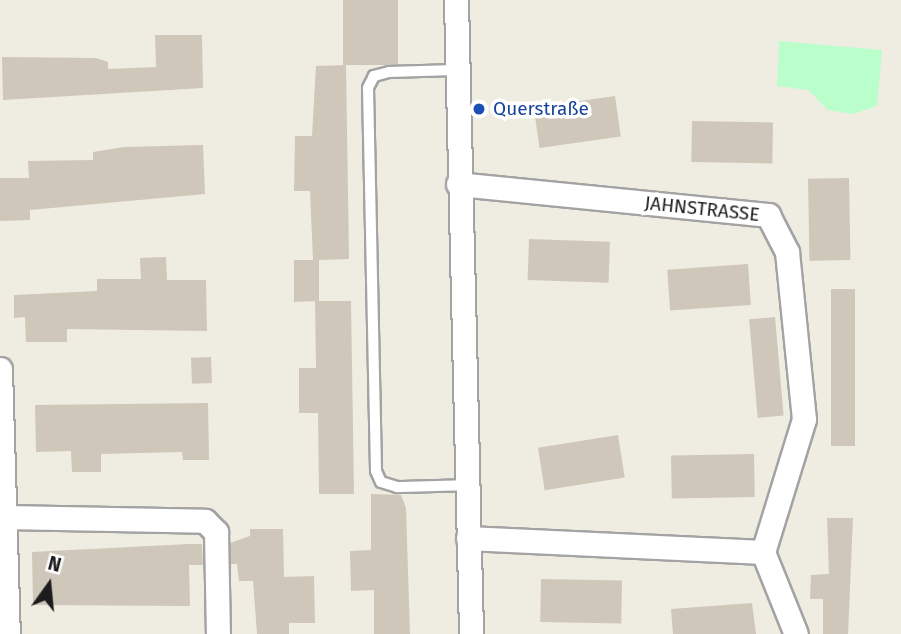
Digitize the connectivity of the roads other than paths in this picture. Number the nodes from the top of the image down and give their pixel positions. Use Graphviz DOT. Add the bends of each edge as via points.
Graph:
graph roads {
  1 [pos="456,0"];
  2 [pos="456,70"];
  3 [pos="458,184"];
  4 [pos="0,369"];
  5 [pos="467,485"];
  6 [pos="5,517"];
  7 [pos="468,538"];
  8 [pos="763,552"];
  9 [pos="8,634"];
  10 [pos="218,634"];
  11 [pos="471,634"];
  12 [pos="796,634"];
  1 -- 2 [label="street"];
  2 -- 3 [label="street"];
  2 -- 5 [label="lane" via="389,72 374,76 368,88 376,471 381,482 397,487"];
  3 -- 5 [label="street"];
  3 -- 8 [label="street, JAHNSTRASSE" via="768,215 787,252 804,419"];
  4 -- 6 [label="street"];
  5 -- 7 [label="street"];
  6 -- 9 [label="street"];
  6 -- 10 [label="street" via="205,521 216,533"];
  7 -- 8 [label="street"];
  7 -- 11 [label="street"];
  8 -- 12 [label="street"];
}
